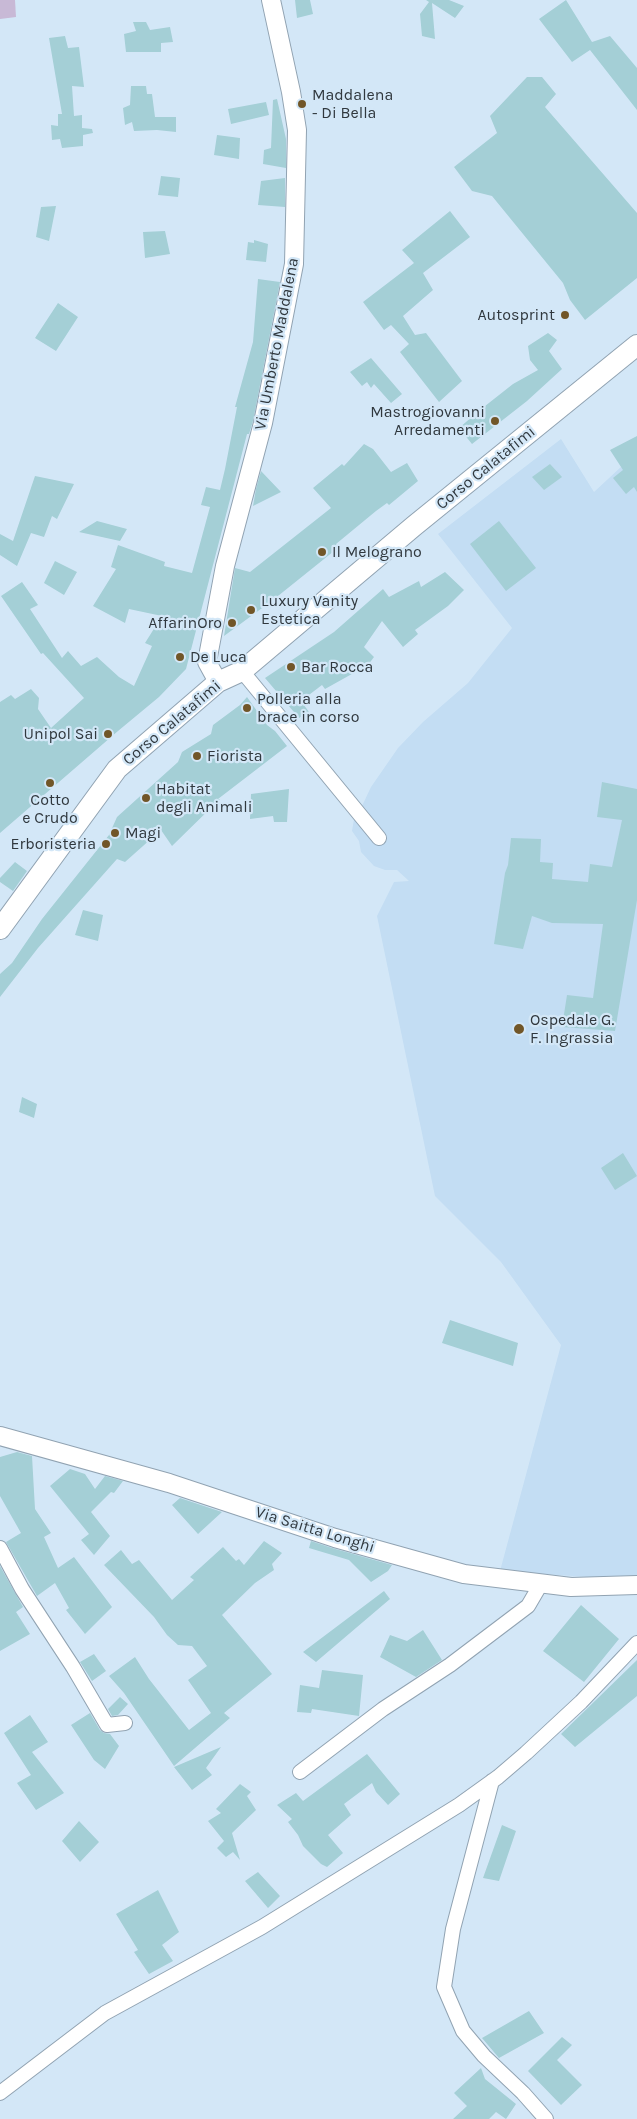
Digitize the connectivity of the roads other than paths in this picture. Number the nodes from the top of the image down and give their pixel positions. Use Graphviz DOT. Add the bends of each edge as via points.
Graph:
graph roads {
  1 [pos="271,0"];
  2 [pos="637,345"];
  3 [pos="242,671"];
  4 [pos="218,682"];
  5 [pos="379,838"];
  6 [pos="0,929"];
  7 [pos="0,1436"];
  8 [pos="0,1548"];
  9 [pos="542,1582"];
  10 [pos="637,1585"];
  11 [pos="637,1643"];
  12 [pos="125,1723"];
  13 [pos="300,1772"];
  14 [pos="492,1781"];
  15 [pos="0,2093"];
  16 [pos="546,2119"];
  1 -- 4 [label="street, Via Umberto Maddalena" via="297,130 294,264 263,422 226,566 207,662"];
  2 -- 3 [label="main road, Corso Calatafimi"];
  3 -- 4 [label="main road, Corso Calatafimi"];
  3 -- 5 [label="street"];
  4 -- 6 [label="main road, Corso Calatafimi" via="117,769"];
  7 -- 9 [label="street, Via Saitta Longhi" via="169,1483 334,1538 464,1574"];
  8 -- 12 [label="street" via="22,1589 107,1724"];
  9 -- 10 [label="street, Via Saitta Longhi" via="572,1587"];
  9 -- 13 [label="street" via="528,1606"];
  11 -- 14 [label="street" via="581,1702"];
  14 -- 15 [label="street" via="459,1805 262,1927 105,2013"];
  14 -- 16 [label="street" via="452,1929 444,1987 463,2031"];
}
